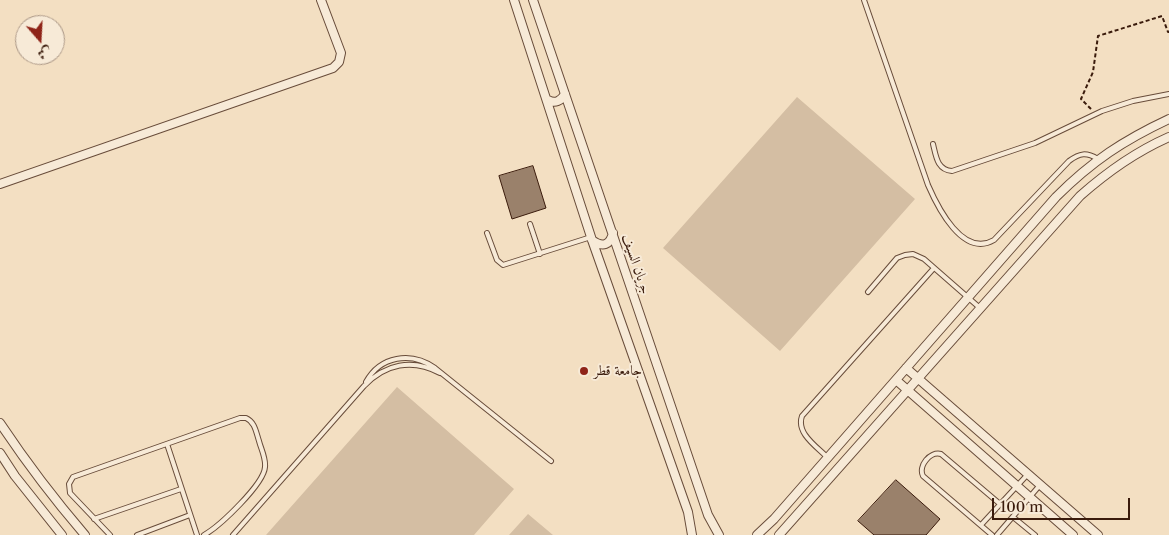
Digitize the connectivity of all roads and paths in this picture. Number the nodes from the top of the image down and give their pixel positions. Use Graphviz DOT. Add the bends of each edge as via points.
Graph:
graph roads {
  1 [pos="321,0"];
  2 [pos="514,0"];
  3 [pos="533,0"];
  4 [pos="864,0"];
  5 [pos="1169,32"];
  6 [pos="565,94"];
  7 [pos="1169,94"];
  8 [pos="548,100"];
  9 [pos="1096,114"];
  10 [pos="1169,119"];
  11 [pos="1169,137"];
  12 [pos="933,144"];
  13 [pos="1107,152"];
  14 [pos="1098,159"];
  15 [pos="1117,165"];
  16 [pos="0,184"];
  17 [pos="530,224"];
  18 [pos="487,233"];
  19 [pos="613,233"];
  20 [pos="592,238"];
  21 [pos="540,254"];
  22 [pos="934,268"];
  23 [pos="868,292"];
  24 [pos="968,297"];
  25 [pos="980,308"];
  26 [pos="906,368"];
  27 [pos="440,373"];
  28 [pos="918,378"];
  29 [pos="896,380"];
  30 [pos="364,386"];
  31 [pos="908,390"];
  32 [pos="0,423"];
  33 [pos="167,444"];
  34 [pos="0,453"];
  35 [pos="828,458"];
  36 [pos="551,461"];
  37 [pos="840,468"];
  38 [pos="1028,474"];
  39 [pos="1040,485"];
  40 [pos="1017,486"];
  41 [pos="182,489"];
  42 [pos="1030,497"];
  43 [pos="1000,504"];
  44 [pos="190,515"];
  45 [pos="1013,517"];
  46 [pos="94,519"];
  47 [pos="981,525"];
  48 [pos="62,535"];
  49 [pos="85,535"];
  50 [pos="110,535"];
  51 [pos="137,535"];
  52 [pos="197,535"];
  53 [pos="204,535"];
  54 [pos="234,535"];
  55 [pos="692,535"];
  56 [pos="719,535"];
  57 [pos="757,535"];
  58 [pos="779,535"];
  59 [pos="992,535"];
  60 [pos="997,535"];
  61 [pos="1035,535"];
  62 [pos="1073,535"];
  63 [pos="1098,535"];
  1 -- 16 [label="street" via="341,53 333,68"];
  2 -- 8 [label="street"];
  3 -- 6 [label="street, جريان السيف"];
  4 -- 14 [label="lane" via="928,185 949,224 968,240 984,244 1000,236 1077,155 1088,154"];
  5 -- 9 [label="path" via="1162,16 1098,36 1093,72 1081,99"];
  6 -- 8 [label="street" via="556,102"];
  6 -- 19 [label="street, جريان السيف"];
  7 -- 9 [label="lane"];
  8 -- 20 [label="street"];
  9 -- 12 [label="lane" via="1035,143 952,170 943,169 939,164"];
  10 -- 13 [label="street"];
  11 -- 15 [label="street"];
  13 -- 14 [label="street"];
  13 -- 15 [label="street"];
  14 -- 24 [label="street" via="1056,196"];
  15 -- 25 [label="street" via="1080,196"];
  17 -- 21 [label="lane"];
  18 -- 21 [label="lane" via="500,264"];
  19 -- 20 [label="street" via="609,243 603,245"];
  19 -- 56 [label="street, جريان السيف" via="708,515"];
  20 -- 21 [label="lane"];
  20 -- 55 [label="street" via="688,512"];
  22 -- 23 [label="lane" via="917,255 905,255 898,258"];
  22 -- 24 [label="lane"];
  22 -- 35 [label="lane" via="802,416 803,432"];
  24 -- 25 [label="lane"];
  24 -- 26 [label="street"];
  25 -- 28 [label="street"];
  26 -- 28 [label="street"];
  26 -- 29 [label="street"];
  27 -- 30 [label="lane" via="416,364 399,365 376,375"];
  27 -- 30 [label="lane" via="422,360 402,357 382,364"];
  27 -- 36 [label="lane"];
  28 -- 31 [label="street"];
  28 -- 38 [label="street"];
  29 -- 31 [label="street"];
  29 -- 35 [label="street"];
  30 -- 54 [label="lane"];
  31 -- 37 [label="street"];
  31 -- 40 [label="street"];
  32 -- 49 [label="street" via="29,466"];
  33 -- 41 [label="lane"];
  33 -- 46 [label="lane" via="74,477 69,484 70,493"];
  33 -- 53 [label="lane" via="240,418 249,419 253,424 265,461 264,471 228,516"];
  34 -- 48 [label="street"];
  35 -- 37 [label="street"];
  35 -- 57 [label="street"];
  37 -- 58 [label="street"];
  38 -- 39 [label="street"];
  38 -- 40 [label="lane"];
  39 -- 42 [label="lane"];
  39 -- 63 [label="street"];
  40 -- 42 [label="street"];
  40 -- 43 [label="lane"];
  41 -- 44 [label="lane"];
  41 -- 46 [label="lane"];
  42 -- 45 [label="lane"];
  42 -- 62 [label="street"];
  43 -- 47 [label="lane"];
  43 -- 47 [label="lane" via="941,454 931,455 922,467 922,474"];
  44 -- 51 [label="lane"];
  44 -- 52 [label="lane"];
  45 -- 60 [label="lane"];
  45 -- 61 [label="lane"];
  46 -- 50 [label="lane"];
  47 -- 59 [label="lane"];
}
